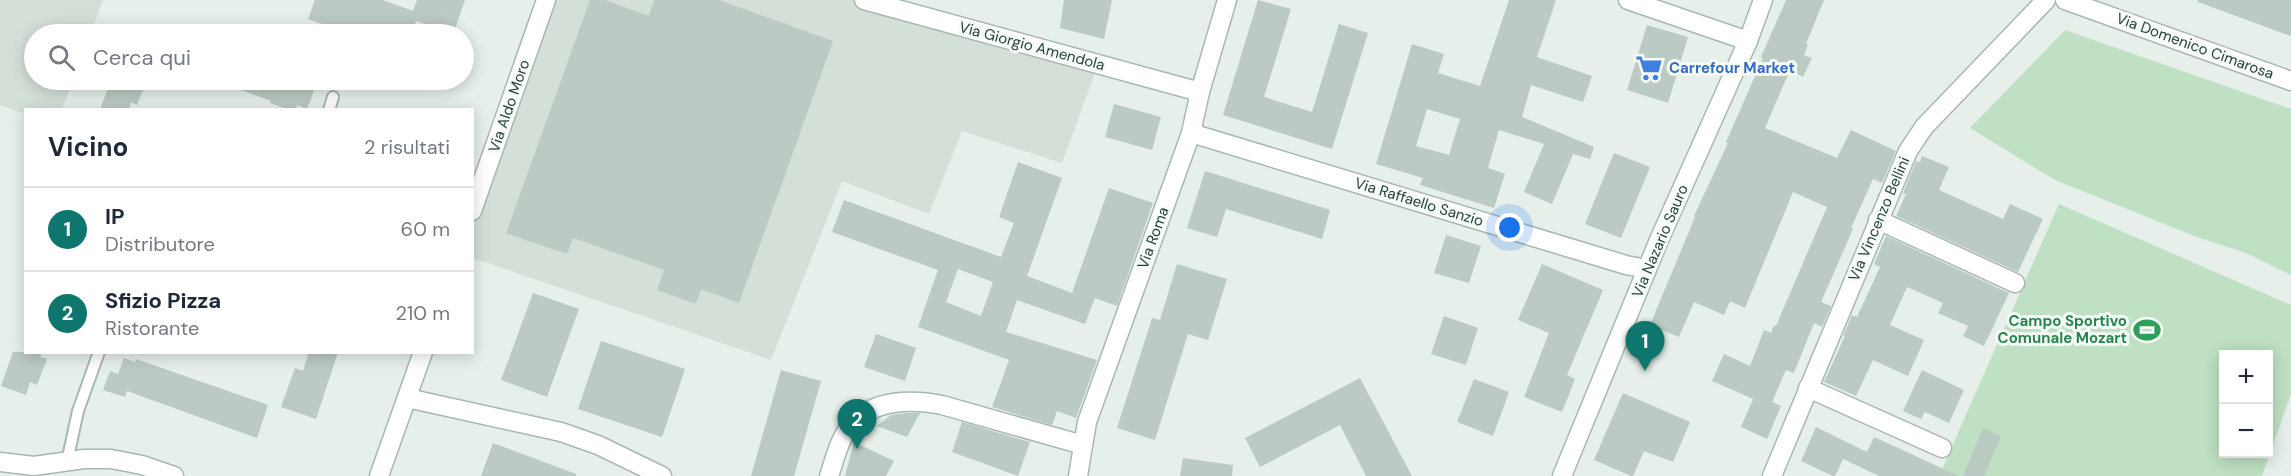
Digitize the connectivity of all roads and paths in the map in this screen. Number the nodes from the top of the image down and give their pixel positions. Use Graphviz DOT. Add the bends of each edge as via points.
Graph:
graph roads {
  1 [pos="546,0"];
  2 [pos="864,0"];
  3 [pos="1227,0"];
  4 [pos="1628,0"];
  5 [pos="1763,0"];
  6 [pos="2046,0"];
  7 [pos="2065,0"];
  8 [pos="1748,40"];
  9 [pos="2291,81"];
  10 [pos="1200,92"];
  11 [pos="333,97"];
  12 [pos="329,108"];
  13 [pos="1191,133"];
  14 [pos="474,205"];
  15 [pos="1878,220"];
  16 [pos="1647,268"];
  17 [pos="2015,283"];
  18 [pos="98,354"];
  19 [pos="422,354"];
  20 [pos="1809,388"];
  21 [pos="407,398"];
  22 [pos="1083,445"];
  23 [pos="1942,448"];
  24 [pos="0,462"];
  25 [pos="64,469"];
  26 [pos="174,476"];
  27 [pos="379,476"];
  28 [pos="662,476"];
  29 [pos="829,476"];
  30 [pos="1078,476"];
  31 [pos="1562,476"];
  32 [pos="1772,476"];
  1 -- 14 [label="street, Via Aldo Moro"];
  2 -- 10 [label="street, Via Giorgio Amendola"];
  3 -- 10 [label="street, Via Roma"];
  4 -- 8 [label="street"];
  5 -- 8 [label="street, Via Nazario Sauro"];
  6 -- 15 [label="street, Via Vincenzo Bellini" via="1924,127 1903,160"];
  7 -- 9 [label="street, Via Domenico Cimarosa"];
  8 -- 16 [label="street, Via Nazario Sauro"];
  10 -- 13 [label="street, Via Roma"];
  11 -- 12 [label="lane"];
  13 -- 16 [label="street, Via Raffaello Sanzio" via="1626,265"];
  13 -- 22 [label="street, Via Roma" via="1087,422"];
  15 -- 17 [label="street"];
  15 -- 20 [label="street, Via Vincenzo Bellini"];
  16 -- 31 [label="street, Via Nazario Sauro"];
  18 -- 25 [label="lane" via="78,411"];
  19 -- 21 [label="street"];
  20 -- 23 [label="street"];
  20 -- 32 [label="street, Via Vincenzo Bellini"];
  21 -- 27 [label="street"];
  21 -- 28 [label="street" via="561,432"];
  22 -- 29 [label="street" via="942,405 902,401 878,407 851,424"];
  22 -- 30 [label="street, Via Roma"];
  24 -- 25 [label="street"];
  25 -- 26 [label="street" via="91,459 122,460"];
}
